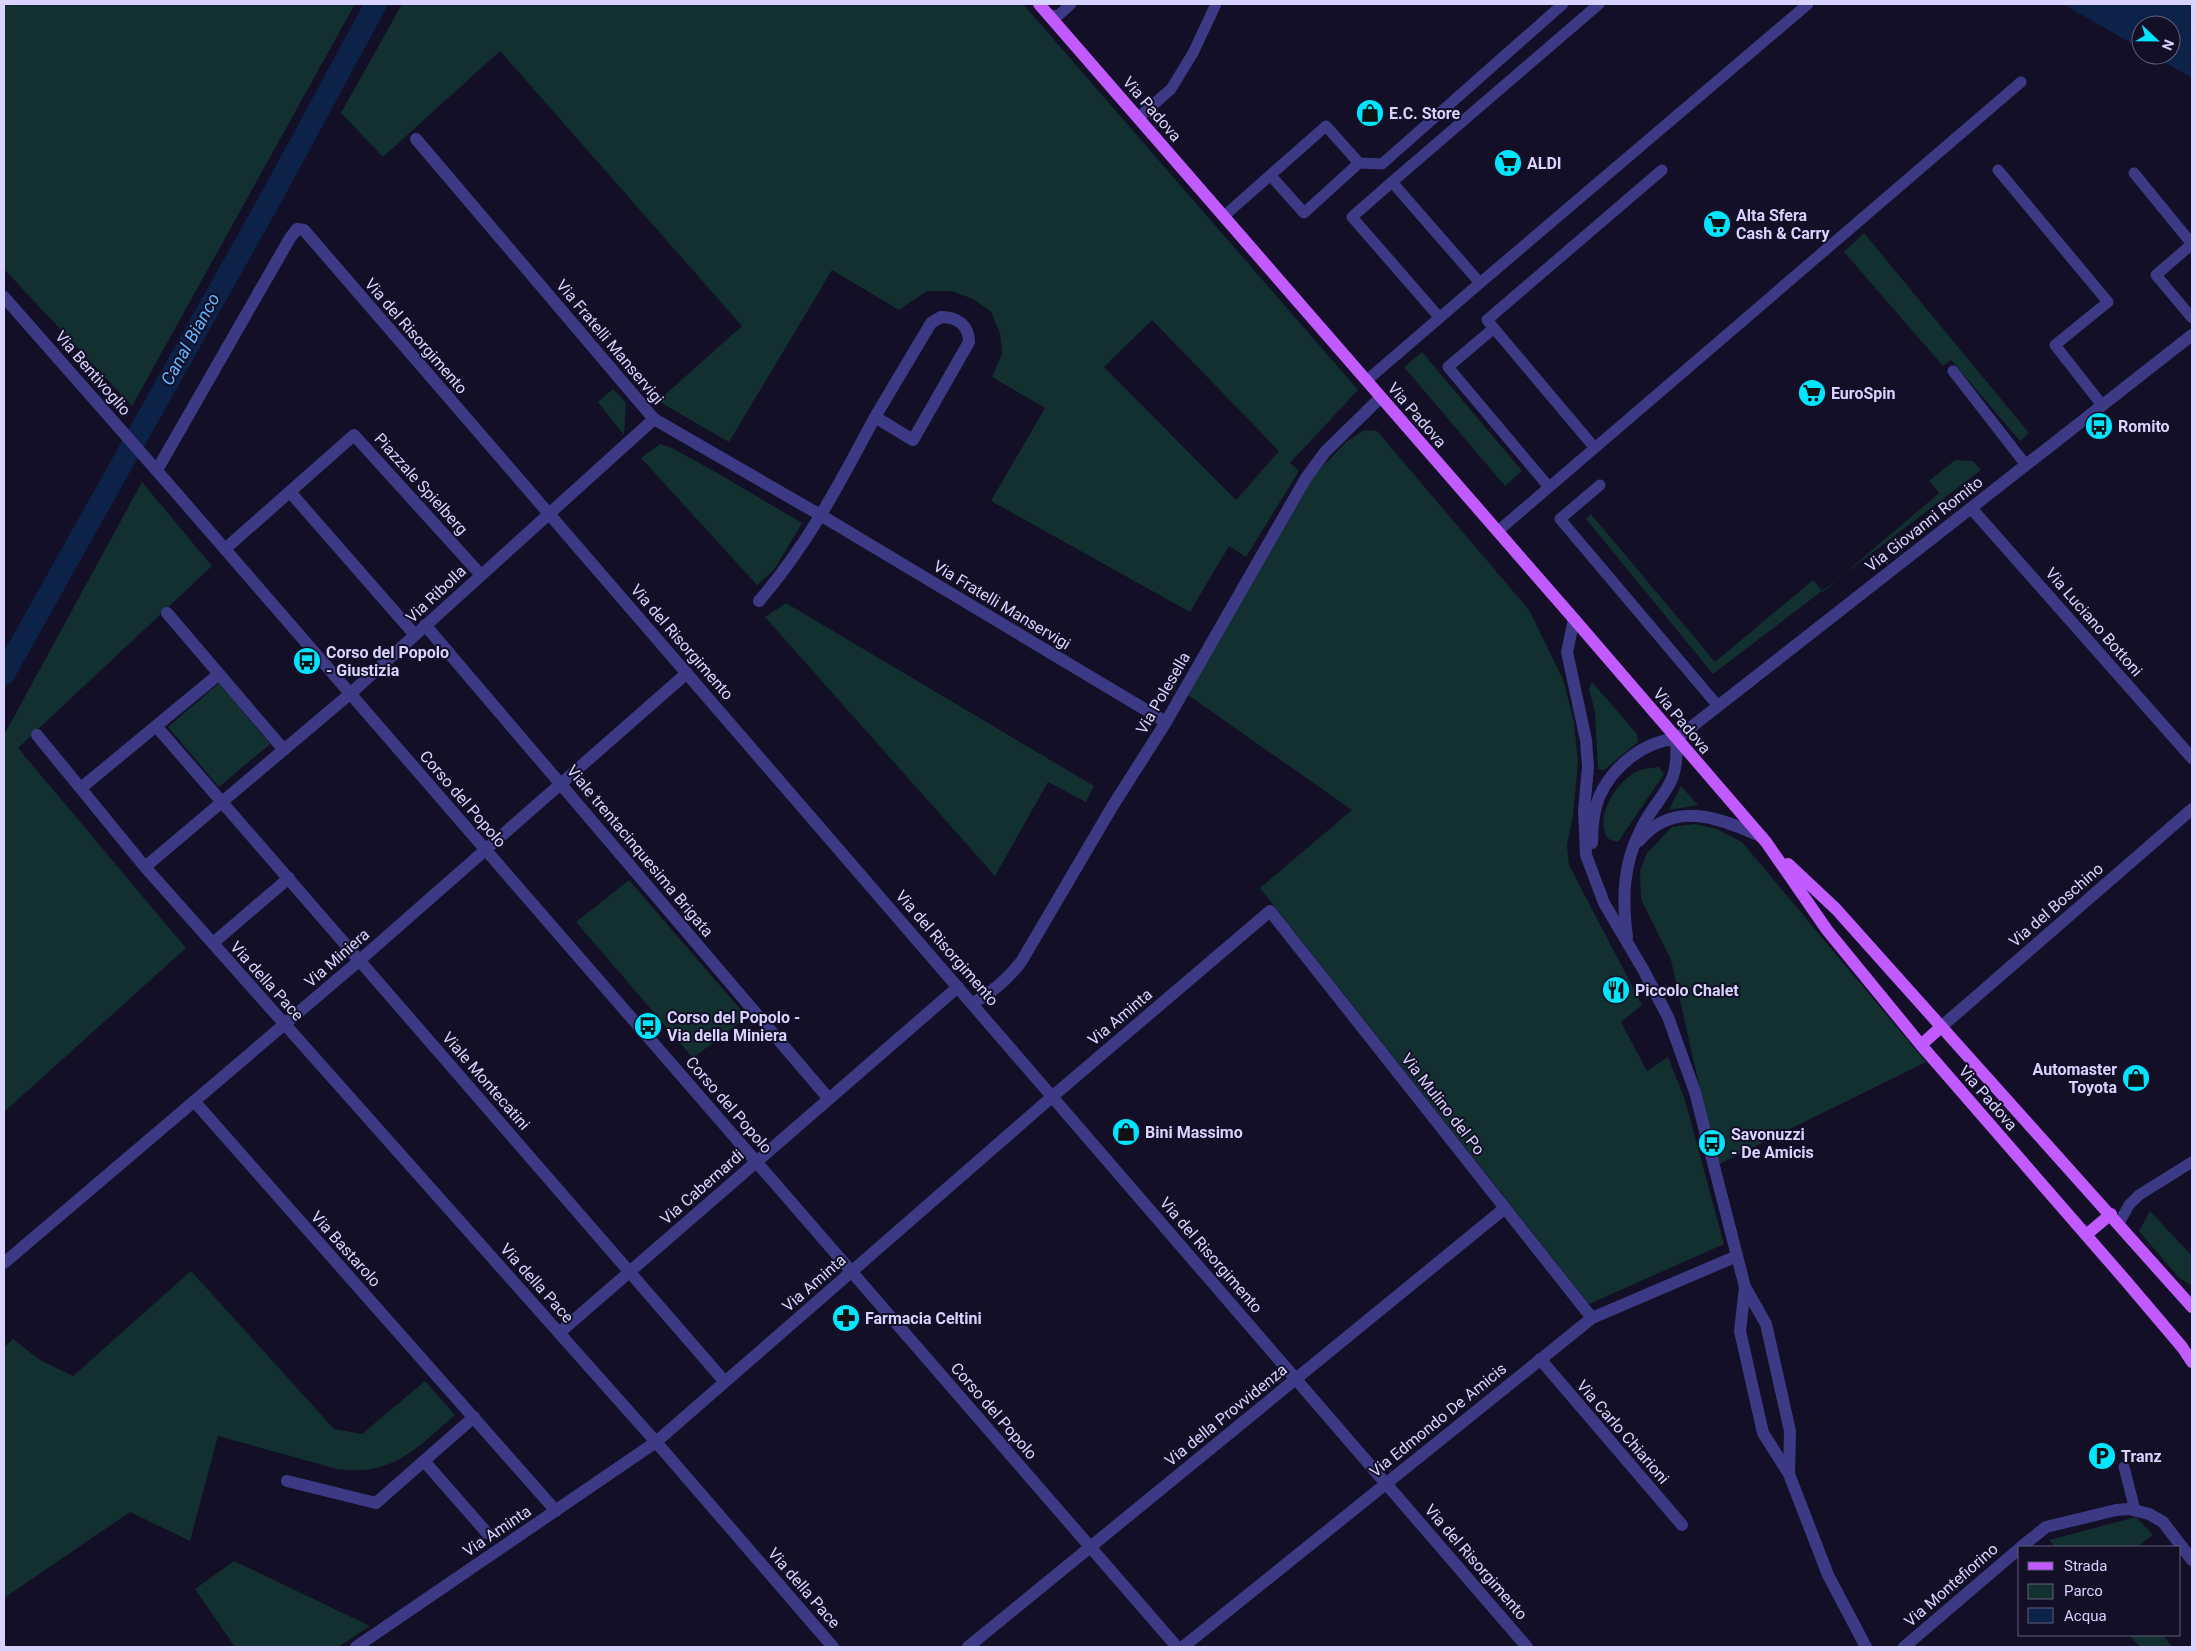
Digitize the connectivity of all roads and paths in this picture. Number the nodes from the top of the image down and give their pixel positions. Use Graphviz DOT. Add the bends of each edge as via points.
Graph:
graph roads {
  1 [pos="1039,4"];
  2 [pos="1071,4"];
  3 [pos="1216,4"];
  4 [pos="1563,4"];
  5 [pos="1599,4"];
  6 [pos="1808,4"];
  7 [pos="1050,16"];
  8 [pos="2021,82"];
  9 [pos="1138,118"];
  10 [pos="416,139"];
  11 [pos="1359,163"];
  12 [pos="1662,170"];
  13 [pos="1998,170"];
  14 [pos="2134,173"];
  15 [pos="1271,176"];
  16 [pos="1392,182"];
  17 [pos="1224,216"];
  18 [pos="2192,244"];
  19 [pos="1480,283"];
  20 [pos="4,297"];
  21 [pos="1439,317"];
  22 [pos="2192,318"];
  23 [pos="1494,328"];
  24 [pos="2192,335"];
  25 [pos="1953,372"];
  26 [pos="1366,381"];
  27 [pos="1380,398"];
  28 [pos="2102,405"];
  29 [pos="875,417"];
  30 [pos="654,419"];
  31 [pos="1594,447"];
  32 [pos="2026,465"];
  33 [pos="155,468"];
  34 [pos="1600,485"];
  35 [pos="1548,486"];
  36 [pos="290,492"];
  37 [pos="1971,508"];
  38 [pos="548,513"];
  39 [pos="822,516"];
  40 [pos="1498,530"];
  41 [pos="225,549"];
  42 [pos="481,575"];
  43 [pos="759,600"];
  44 [pos="167,614"];
  45 [pos="1574,619"];
  46 [pos="425,625"];
  47 [pos="415,635"];
  48 [pos="687,673"];
  49 [pos="219,674"];
  50 [pos="351,693"];
  51 [pos="1718,706"];
  52 [pos="1166,722"];
  53 [pos="156,726"];
  54 [pos="38,735"];
  55 [pos="1676,739"];
  56 [pos="284,750"];
  57 [pos="2192,758"];
  58 [pos="560,784"];
  59 [pos="81,788"];
  60 [pos="223,802"];
  61 [pos="2192,809"];
  62 [pos="1760,836"];
  63 [pos="1770,847"];
  64 [pos="486,849"];
  65 [pos="1632,849"];
  66 [pos="145,867"];
  67 [pos="1594,873"];
  68 [pos="289,878"];
  69 [pos="1270,911"];
  70 [pos="1627,942"];
  71 [pos="213,943"];
  72 [pos="360,960"];
  73 [pos="958,987"];
  74 [pos="973,1003"];
  75 [pos="284,1024"];
  76 [pos="1941,1027"];
  77 [pos="1920,1045"];
  78 [pos="1053,1096"];
  79 [pos="829,1099"];
  80 [pos="194,1101"];
  81 [pos="756,1161"];
  82 [pos="2192,1162"];
  83 [pos="1505,1208"];
  84 [pos="2115,1218"];
  85 [pos="2086,1235"];
  86 [pos="1737,1256"];
  87 [pos="4,1263"];
  88 [pos="851,1271"];
  89 [pos="630,1272"];
  90 [pos="1745,1287"];
  91 [pos="2191,1305"];
  92 [pos="1592,1318"];
  93 [pos="559,1333"];
  94 [pos="1540,1359"];
  95 [pos="2192,1362"];
  96 [pos="1296,1379"];
  97 [pos="725,1382"];
  98 [pos="474,1418"];
  99 [pos="656,1442"];
  100 [pos="424,1461"];
  101 [pos="2124,1467"];
  102 [pos="1789,1474"];
  103 [pos="287,1481"];
  104 [pos="1386,1482"];
  105 [pos="556,1510"];
  106 [pos="2135,1510"];
  107 [pos="1682,1525"];
  108 [pos="487,1533"];
  109 [pos="2022,1546"];
  110 [pos="1090,1548"];
  111 [pos="2018,1550"];
  112 [pos="2192,1560"];
  113 [pos="356,1647"];
  114 [pos="833,1647"];
  115 [pos="968,1647"];
  116 [pos="1177,1647"];
  117 [pos="1183,1647"];
  118 [pos="1528,1647"];
  119 [pos="1866,1647"];
  120 [pos="1904,1647"];
  1 -- 7 [label="main road, Via Padova"];
  2 -- 7 [label="lane" via="1059,15"];
  3 -- 9 [label="lane" via="1171,88"];
  4 -- 11 [label="lane" via="1382,164"];
  5 -- 16 [label="lane"];
  6 -- 19 [label="lane"];
  7 -- 9 [label="main road, Via Padova"];
  8 -- 31 [label="lane"];
  9 -- 17 [label="main road, Via Padova"];
  10 -- 30 [label="street, Via Fratelli Manservigi"];
  11 -- 15 [label="lane" via="1304,213"];
  11 -- 15 [label="lane" via="1326,126"];
  12 -- 23 [label="lane" via="1487,320"];
  13 -- 28 [label="lane" via="2108,302 2054,345"];
  14 -- 18 [label="lane"];
  15 -- 17 [label="lane"];
  16 -- 19 [label="lane"];
  16 -- 21 [label="lane" via="1352,217"];
  17 -- 26 [label="main road, Via Padova"];
  18 -- 22 [label="lane" via="2156,275"];
  19 -- 21 [label="lane"];
  20 -- 33 [label="street, Via Bentivoglio"];
  21 -- 26 [label="lane"];
  23 -- 31 [label="lane"];
  23 -- 35 [label="lane" via="1448,367"];
  24 -- 28 [label="street, Via Giovanni Romito"];
  25 -- 32 [label="lane"];
  26 -- 27 [label="main road, Via Padova"];
  27 -- 40 [label="main road, Via Padova"];
  27 -- 52 [label="street, Via Polesella" via="1325,452 1306,478"];
  28 -- 32 [label="street, Via Giovanni Romito"];
  29 -- 29 [label="street" via="913,440 967,350 969,336 963,324 948,317 931,323"];
  29 -- 39 [label="street"];
  30 -- 38 [label="street, Via Ribolla"];
  30 -- 39 [label="street, Via Fratelli Manservigi"];
  31 -- 35 [label="lane"];
  32 -- 37 [label="street, Via Giovanni Romito"];
  33 -- 38 [label="street, Via del Risorgimento" via="297,229 304,230"];
  33 -- 41 [label="street, Corso del Popolo"];
  34 -- 51 [label="lane" via="1560,519"];
  35 -- 40 [label="lane"];
  36 -- 41 [label="street, Piazzale Spielberg"];
  36 -- 42 [label="street, Piazzale Spielberg" via="354,435"];
  36 -- 47 [label="street"];
  37 -- 51 [label="street, Via Giovanni Romito"];
  37 -- 57 [label="street, Via Luciano Bottoni"];
  38 -- 42 [label="street, Via Ribolla"];
  38 -- 48 [label="street, Via del Risorgimento"];
  39 -- 43 [label="street"];
  39 -- 52 [label="street, Via Fratelli Manservigi"];
  40 -- 45 [label="main road, Via Padova"];
  41 -- 50 [label="street, Corso del Popolo"];
  42 -- 46 [label="street, Via Ribolla"];
  44 -- 49 [label="street"];
  45 -- 55 [label="main road, Via Padova"];
  45 -- 67 [label="street" via="1566,652 1586,740 1588,767 1584,830 1586,855"];
  46 -- 47 [label="street, Via Ribolla"];
  46 -- 58 [label="street, Viale trentacinquesima Brigata"];
  47 -- 50 [label="street, Via Ribolla"];
  48 -- 58 [label="street, Via Miniera"];
  48 -- 73 [label="street, Via del Risorgimento"];
  49 -- 53 [label="street"];
  49 -- 56 [label="street"];
  50 -- 56 [label="street, Via Ribolla"];
  50 -- 64 [label="street, Corso del Popolo"];
  51 -- 55 [label="street, Via Giovanni Romito"];
  52 -- 74 [label="street, Via Polesella" via="1021,962 995,990"];
  53 -- 59 [label="street"];
  53 -- 60 [label="street, Viale Montecatini"];
  54 -- 59 [label="street, Via della Pace"];
  55 -- 62 [label="main road, Via Padova"];
  55 -- 65 [label="street" via="1674,776 1641,828"];
  55 -- 67 [label="street" via="1663,740 1641,750 1625,762 1604,788 1593,817"];
  56 -- 60 [label="street, Via Ribolla"];
  58 -- 64 [label="street, Via Miniera"];
  58 -- 79 [label="street, Viale trentacinquesima Brigata"];
  59 -- 66 [label="street, Via della Pace"];
  60 -- 66 [label="street, Via Ribolla"];
  60 -- 68 [label="street, Viale Montecatini"];
  61 -- 76 [label="street, Via del Boschino"];
  62 -- 63 [label="main road, Via Padova"];
  62 -- 65 [label="street" via="1718,819 1684,816 1666,819 1644,834"];
  63 -- 76 [label="main road, Via Padova" via="1836,909"];
  63 -- 77 [label="main road, Via Padova" via="1827,930"];
  64 -- 72 [label="street, Via Miniera"];
  64 -- 81 [label="street, Corso del Popolo"];
  65 -- 70 [label="street" via="1623,892"];
  66 -- 71 [label="street, Via della Pace"];
  67 -- 70 [label="street" via="1604,903"];
  68 -- 71 [label="street, Via della Pace"];
  68 -- 72 [label="street, Viale Montecatini"];
  69 -- 78 [label="street, Via Aminta"];
  69 -- 83 [label="street, Via Mulino del Po"];
  70 -- 86 [label="street" via="1668,1016 1678,1042 1695,1092"];
  71 -- 75 [label="street, Via della Pace"];
  72 -- 75 [label="street, Via Miniera"];
  72 -- 89 [label="street, Viale Montecatini"];
  73 -- 74 [label="street, Via del Risorgimento"];
  73 -- 79 [label="street, Via Cabernardi"];
  74 -- 78 [label="street, Via del Risorgimento"];
  75 -- 80 [label="street, Via Miniera"];
  75 -- 93 [label="street, Via della Pace"];
  76 -- 77 [label="main road"];
  76 -- 84 [label="main road, Via Padova"];
  77 -- 85 [label="main road, Via Padova"];
  78 -- 88 [label="street, Via Aminta"];
  78 -- 96 [label="street, Via del Risorgimento"];
  79 -- 81 [label="street, Via Cabernardi"];
  80 -- 87 [label="street, Via Miniera"];
  80 -- 98 [label="street, Via Bastarolo"];
  81 -- 88 [label="street, Corso del Popolo"];
  81 -- 89 [label="street, Via Cabernardi"];
  82 -- 84 [label="lane" via="2139,1195"];
  83 -- 92 [label="street, Via Mulino del Po"];
  83 -- 96 [label="street, Via della Provvidenza"];
  84 -- 85 [label="main road"];
  84 -- 91 [label="main road, Via Padova"];
  85 -- 95 [label="main road, Via Padova"];
  86 -- 90 [label="street"];
  86 -- 92 [label="street, Via Edmondo De Amicis"];
  88 -- 97 [label="street, Via Aminta"];
  88 -- 110 [label="street, Corso del Popolo"];
  89 -- 93 [label="street, Via Cabernardi"];
  89 -- 97 [label="street, Viale Montecatini"];
  90 -- 102 [label="street" via="1766,1324 1790,1431"];
  90 -- 102 [label="street" via="1740,1331 1763,1433"];
  92 -- 94 [label="street, Via Edmondo De Amicis"];
  93 -- 99 [label="street, Via della Pace"];
  94 -- 104 [label="street, Via Edmondo De Amicis"];
  94 -- 107 [label="street, Via Carlo Chiarioni"];
  96 -- 104 [label="street, Via del Risorgimento"];
  96 -- 110 [label="street, Via della Provvidenza"];
  97 -- 99 [label="street, Via Aminta"];
  98 -- 100 [label="street"];
  98 -- 105 [label="street, Via Bastarolo"];
  99 -- 105 [label="street, Via Aminta"];
  99 -- 114 [label="street, Via della Pace"];
  100 -- 103 [label="street" via="376,1504"];
  100 -- 108 [label="street"];
  101 -- 106 [label="lane"];
  102 -- 119 [label="street" via="1828,1575"];
  104 -- 117 [label="street, Via Edmondo De Amicis"];
  104 -- 118 [label="street, Via del Risorgimento"];
  105 -- 113 [label="street, Via Aminta"];
  106 -- 109 [label="street, Via Montefiorino" via="2123,1509 2046,1527"];
  106 -- 112 [label="street" via="2163,1522"];
  110 -- 115 [label="street, Via della Provvidenza"];
  110 -- 116 [label="street, Corso del Popolo"];
  111 -- 120 [label="street, Via Montefiorino"];
}
